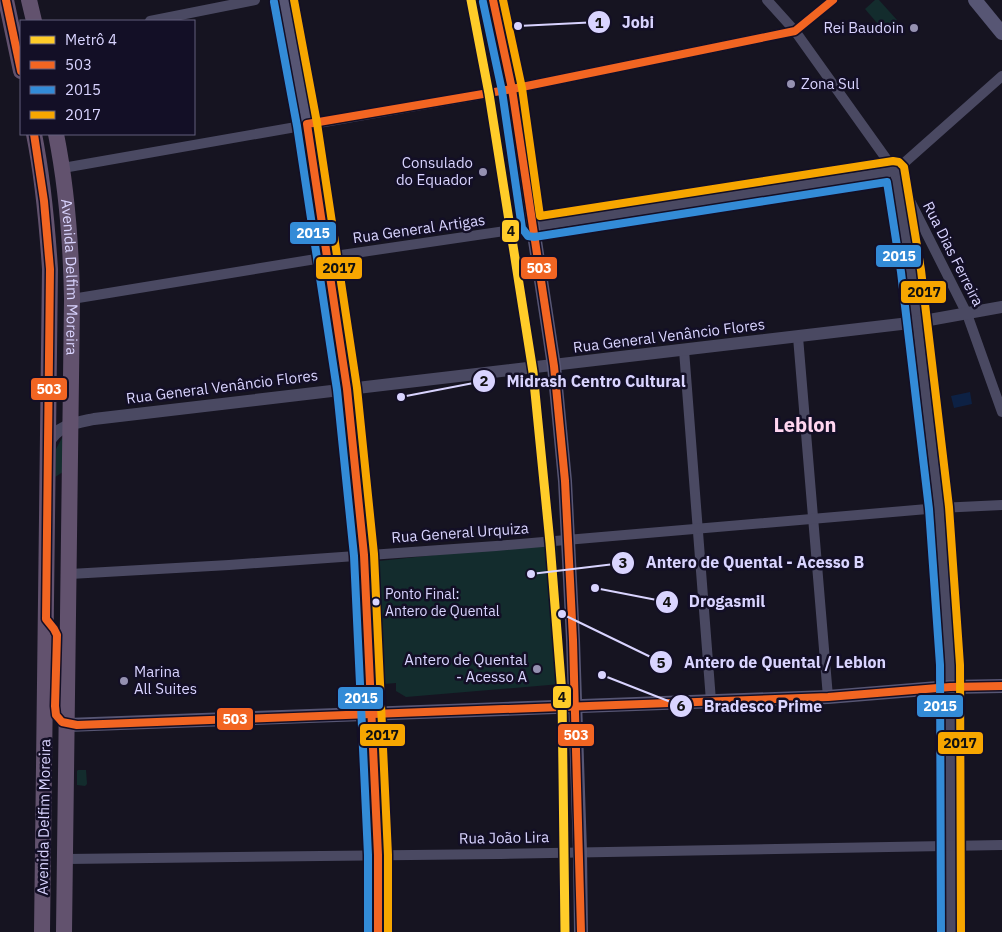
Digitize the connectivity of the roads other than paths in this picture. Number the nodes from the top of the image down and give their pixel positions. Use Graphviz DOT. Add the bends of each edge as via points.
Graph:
graph roads {
  1 [pos="6,0"];
  2 [pos="29,0"];
  3 [pos="255,0"];
  4 [pos="284,0"];
  5 [pos="493,0"];
  6 [pos="767,0"];
  7 [pos="833,0"];
  8 [pos="975,0"];
  9 [pos="34,20"];
  10 [pos="155,20"];
  11 [pos="795,31"];
  12 [pos="1002,33"];
  13 [pos="20,66"];
  14 [pos="1002,76"];
  15 [pos="512,89"];
  16 [pos="308,124"];
  17 [pos="34,135"];
  18 [pos="56,135"];
  19 [pos="63,168"];
  20 [pos="895,171"];
  21 [pos="532,228"];
  22 [pos="328,257"];
  23 [pos="72,298"];
  24 [pos="1002,306"];
  25 [pos="967,314"];
  26 [pos="918,322"];
  27 [pos="798,337"];
  28 [pos="684,350"];
  29 [pos="554,366"];
  30 [pos="347,389"];
  31 [pos="1002,412"];
  32 [pos="72,424"];
  33 [pos="49,442"];
  34 [pos="1002,505"];
  35 [pos="939,508"];
  36 [pos="813,519"];
  37 [pos="698,528"];
  38 [pos="569,539"];
  39 [pos="364,555"];
  40 [pos="70,574"];
  41 [pos="46,619"];
  42 [pos="1002,686"];
  43 [pos="950,687"];
  44 [pos="828,697"];
  45 [pos="711,701"];
  46 [pos="574,706"];
  47 [pos="372,714"];
  48 [pos="67,725"];
  49 [pos="1002,845"];
  50 [pos="950,846"];
  51 [pos="580,852"];
  52 [pos="378,855"];
  53 [pos="66,858"];
  54 [pos="42,932"];
  55 [pos="64,932"];
  56 [pos="378,932"];
  57 [pos="582,932"];
  58 [pos="950,932"];
  1 -- 13 [label="highway"];
  2 -- 9 [label="highway"];
  3 -- 10 [label="street"];
  4 -- 16 [label="main road"];
  5 -- 15 [label="main road"];
  6 -- 11 [label="street, Rua Dias Ferreira"];
  7 -- 11 [label="street"];
  8 -- 12 [label="main road"];
  11 -- 15 [label="street"];
  11 -- 20 [label="street, Rua Dias Ferreira"];
  14 -- 20 [label="street"];
  15 -- 16 [label="street"];
  15 -- 21 [label="main road"];
  16 -- 19 [label="street"];
  16 -- 22 [label="main road"];
  17 -- 33 [label="highway, Avenida Delfim Moreira" via="41,170 50,269"];
  18 -- 19 [label="highway, Avenida Delfim Moreira"];
  19 -- 23 [label="highway, Avenida Delfim Moreira"];
  20 -- 21 [label="street, Rua General Artigas"];
  20 -- 25 [label="street, Rua Dias Ferreira"];
  20 -- 26 [label="street"];
  21 -- 22 [label="street, Rua General Artigas"];
  21 -- 29 [label="main road"];
  22 -- 23 [label="street, Rua General Artigas"];
  22 -- 30 [label="main road"];
  23 -- 32 [label="highway, Avenida Delfim Moreira"];
  24 -- 25 [label="street, Rua General Venâncio Flores"];
  25 -- 26 [label="street, Rua General Venâncio Flores"];
  25 -- 31 [label="street, Rua Dias Ferreira"];
  26 -- 27 [label="street, Rua General Venâncio Flores"];
  26 -- 35 [label="street"];
  27 -- 28 [label="street, Rua General Venâncio Flores"];
  27 -- 36 [label="street"];
  28 -- 29 [label="street, Rua General Venâncio Flores"];
  28 -- 37 [label="street"];
  29 -- 30 [label="street, Rua General Venâncio Flores"];
  29 -- 38 [label="main road"];
  30 -- 32 [label="street, Rua General Venâncio Flores"];
  30 -- 39 [label="main road"];
  32 -- 33 [label="street, Rua General Venâncio Flores" via="59,430"];
  32 -- 40 [label="highway, Avenida Delfim Moreira"];
  33 -- 41 [label="highway, Avenida Delfim Moreira"];
  34 -- 35 [label="street, Rua General Urquiza"];
  35 -- 36 [label="street, Rua General Urquiza"];
  35 -- 43 [label="street"];
  36 -- 37 [label="street, Rua General Urquiza"];
  36 -- 44 [label="street"];
  37 -- 38 [label="street, Rua General Urquiza"];
  37 -- 45 [label="street"];
  38 -- 39 [label="street, Rua General Urquiza"];
  38 -- 46 [label="main road"];
  39 -- 40 [label="street, Rua General Urquiza"];
  39 -- 47 [label="main road"];
  40 -- 48 [label="highway, Avenida Delfim Moreira"];
  41 -- 48 [label="highway" via="57,634 57,717"];
  41 -- 54 [label="highway, Avenida Delfim Moreira"];
  42 -- 43 [label="main road"];
  43 -- 44 [label="main road"];
  43 -- 50 [label="street"];
  44 -- 45 [label="main road"];
  45 -- 46 [label="main road"];
  46 -- 47 [label="main road"];
  46 -- 51 [label="main road"];
  47 -- 48 [label="main road"];
  47 -- 52 [label="main road"];
  48 -- 53 [label="highway, Avenida Delfim Moreira"];
  49 -- 50 [label="street, Rua João Lira"];
  50 -- 51 [label="street, Rua João Lira"];
  50 -- 58 [label="street"];
  51 -- 52 [label="street, Rua João Lira"];
  51 -- 57 [label="main road"];
  52 -- 53 [label="street, Rua João Lira"];
  52 -- 56 [label="main road"];
  53 -- 55 [label="highway, Avenida Delfim Moreira"];
}
